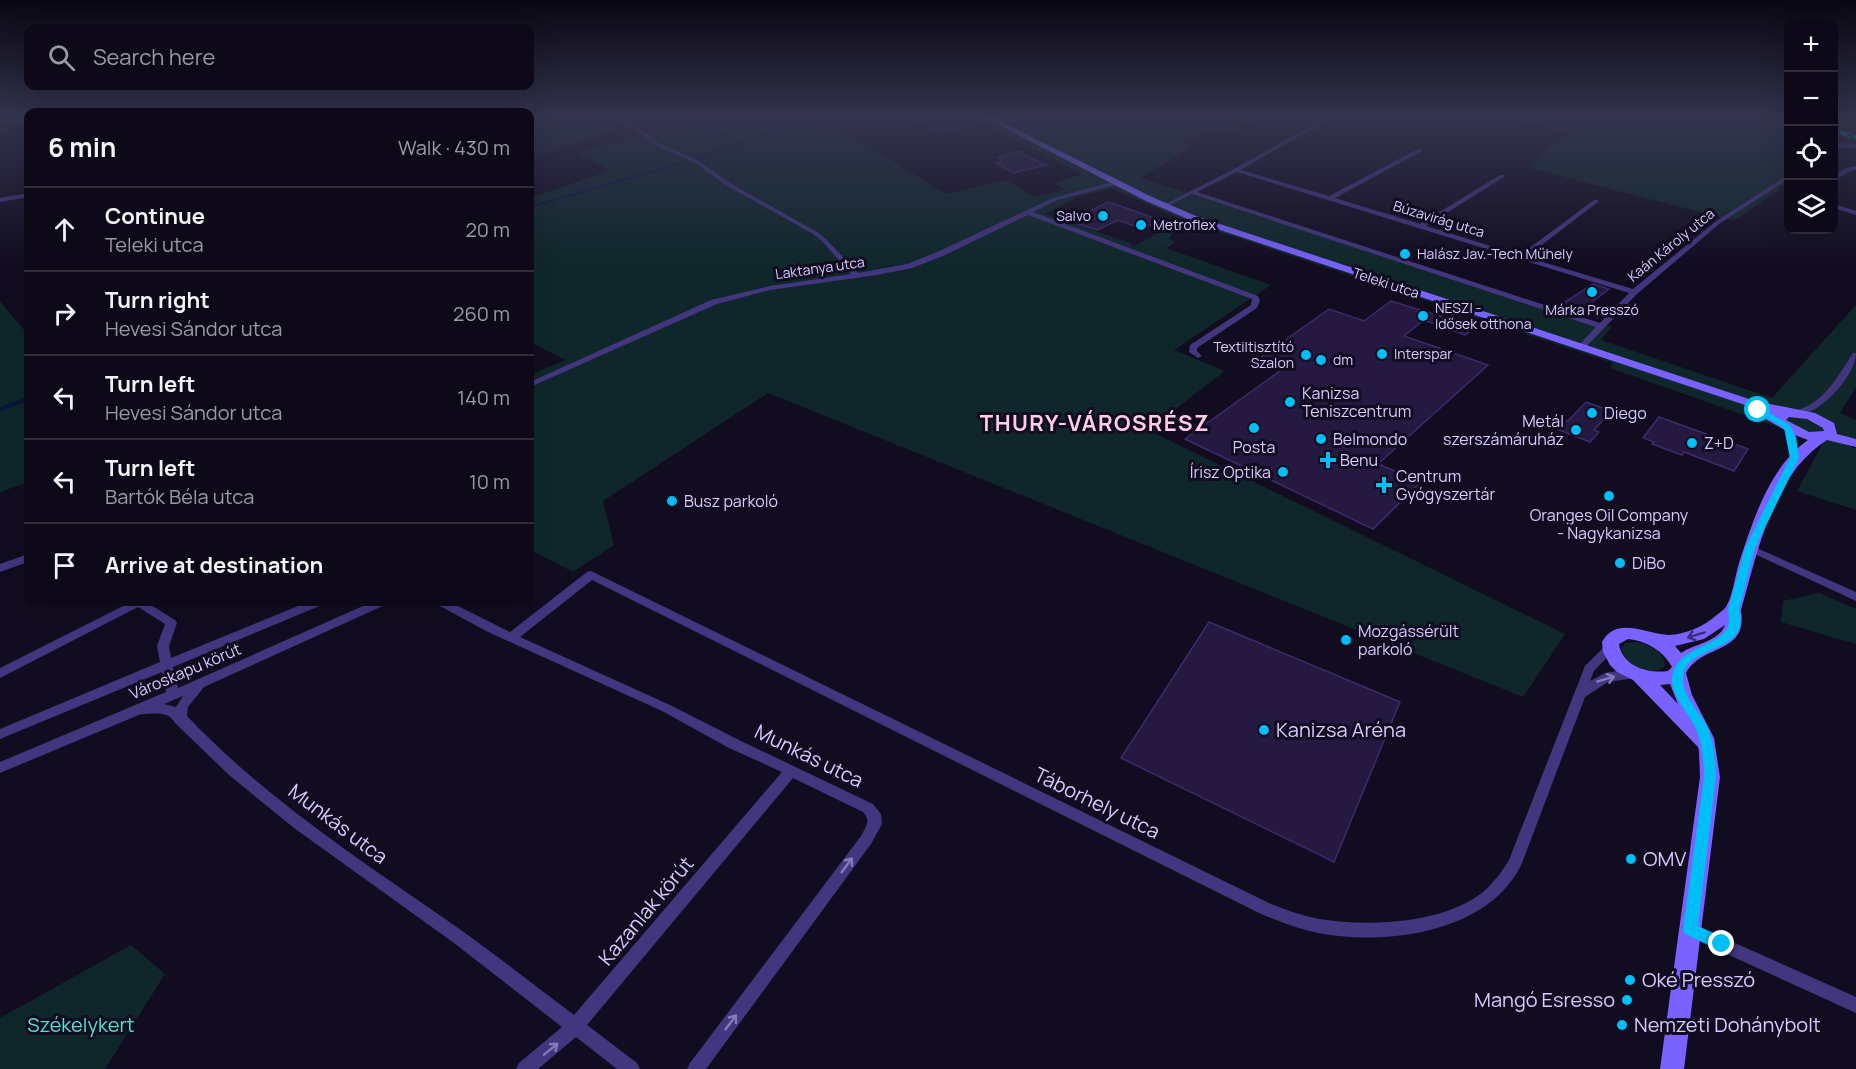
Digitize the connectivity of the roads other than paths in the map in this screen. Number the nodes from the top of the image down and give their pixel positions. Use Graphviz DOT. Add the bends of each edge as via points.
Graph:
graph roads {
  1 [pos="704,168"];
  2 [pos="1086,168"];
  3 [pos="1240,168"];
  4 [pos="1387,168"];
  5 [pos="1856,168"];
  6 [pos="1236,170"];
  7 [pos="1502,176"];
  8 [pos="1838,176"];
  9 [pos="1785,180"];
  10 [pos="1116,183"];
  11 [pos="1192,192"];
  12 [pos="24,196"];
  13 [pos="1331,198"];
  14 [pos="0,200"];
  15 [pos="1596,201"];
  16 [pos="1164,206"];
  17 [pos="1838,208"];
  18 [pos="1027,212"];
  19 [pos="1856,213"];
  20 [pos="1422,226"];
  21 [pos="1521,257"];
  22 [pos="856,276"];
  23 [pos="1634,292"];
  24 [pos="1602,326"];
  25 [pos="1581,347"];
  26 [pos="1198,356"];
  27 [pos="1855,359"];
  28 [pos="534,384"];
  29 [pos="1824,400"];
  30 [pos="1788,418"];
  31 [pos="1826,430"];
  32 [pos="1856,436"];
  33 [pos="1856,443"];
  34 [pos="1794,458"];
  35 [pos="1750,548"];
  36 [pos="24,559"];
  37 [pos="0,568"];
  38 [pos="1856,597"];
  39 [pos="130,606"];
  40 [pos="144,606"];
  41 [pos="308,606"];
  42 [pos="372,606"];
  43 [pos="450,606"];
  44 [pos="1733,610"];
  45 [pos="511,638"];
  46 [pos="1652,639"];
  47 [pos="1610,648"];
  48 [pos="165,665"];
  49 [pos="1679,670"];
  50 [pos="0,673"];
  51 [pos="1637,674"];
  52 [pos="206,681"];
  53 [pos="1582,693"];
  54 [pos="173,694"];
  55 [pos="137,709"];
  56 [pos="180,719"];
  57 [pos="0,734"];
  58 [pos="1707,745"];
  59 [pos="0,768"];
  60 [pos="791,771"];
  61 [pos="1690,930"];
  62 [pos="1856,1005"];
  63 [pos="575,1027"];
  64 [pos="525,1069"];
  65 [pos="631,1069"];
  66 [pos="696,1069"];
  67 [pos="1672,1069"];
  1 -- 22 [label="street" via="819,235"];
  2 -- 10 [label="main road, Teleki utca"];
  3 -- 6 [label="street"];
  4 -- 13 [label="street"];
  5 -- 8 [label="street"];
  6 -- 11 [label="street"];
  6 -- 13 [label="street, Búzavirág utca"];
  7 -- 20 [label="street"];
  9 -- 23 [label="street, Kaán Károly utca" via="1717,223"];
  10 -- 16 [label="main road, Teleki utca"];
  10 -- 18 [label="street, Laktanya utca" via="1063,196"];
  11 -- 16 [label="street"];
  11 -- 24 [label="street, Teleki utca"];
  12 -- 14 [label="street"];
  13 -- 20 [label="street, Búzavirág utca"];
  15 -- 21 [label="street"];
  16 -- 25 [label="main road, Teleki utca"];
  17 -- 19 [label="street"];
  18 -- 22 [label="street, Laktanya utca" via="918,263"];
  18 -- 26 [label="street" via="1255,298 1254,306 1193,347"];
  20 -- 21 [label="street, Búzavirág utca"];
  21 -- 23 [label="street, Búzavirág utca"];
  22 -- 28 [label="street, Laktanya utca" via="770,288 714,302"];
  23 -- 24 [label="street, Kaán Károly utca"];
  24 -- 25 [label="street, Kaán Károly utca"];
  25 -- 30 [label="main road, Teleki utca"];
  27 -- 29 [label="street"];
  29 -- 30 [label="street"];
  29 -- 31 [label="street"];
  30 -- 31 [label="main road"];
  30 -- 31 [label="main road" via="1807,435"];
  30 -- 34 [label="main road"];
  31 -- 32 [label="main road"];
  31 -- 33 [label="main road"];
  31 -- 34 [label="main road"];
  34 -- 35 [label="main road"];
  35 -- 38 [label="street"];
  35 -- 44 [label="main road"];
  36 -- 37 [label="street"];
  39 -- 50 [label="street"];
  40 -- 48 [label="street" via="171,623 163,646"];
  41 -- 48 [label="street"];
  42 -- 52 [label="street, Városkapu körút"];
  43 -- 45 [label="street, Munkás utca"];
  44 -- 46 [label="main road, one-way" via="1715,627 1699,635 1671,641"];
  44 -- 49 [label="main road" via="1736,620 1730,633 1711,648 1689,656"];
  45 -- 53 [label="street, Táborhely utca" via="591,575 1266,909 1292,920 1347,929 1374,929 1445,918 1485,899 1503,882 1515,863"];
  45 -- 60 [label="street, Munkás utca" via="666,708"];
  46 -- 47 [label="main road" via="1621,635 1614,638"];
  46 -- 49 [label="main road" via="1672,652"];
  47 -- 51 [label="main road" via="1615,659"];
  47 -- 53 [label="street, Táborhely utca" via="1592,664"];
  48 -- 54 [label="street"];
  48 -- 57 [label="street"];
  49 -- 51 [label="main road" via="1667,679"];
  49 -- 58 [label="main road" via="1678,688 1700,724"];
  53 -- 51 [label="street, one-way" via="1605,678"];
  51 -- 58 [label="main road"];
  52 -- 54 [label="street, Városkapu körút"];
  52 -- 56 [label="street" via="185,700"];
  54 -- 55 [label="street, Városkapu körút"];
  55 -- 56 [label="street" via="165,709 175,712"];
  55 -- 59 [label="street, Városkapu körút"];
  56 -- 63 [label="street, Munkás utca" via="224,763 305,829"];
  58 -- 61 [label="main road" via="1710,777"];
  60 -- 63 [label="street, Kazanlak körút"];
  66 -- 60 [label="street, Munkás utca, one-way" via="875,824 874,814 868,808"];
  61 -- 62 [label="street"];
  61 -- 67 [label="main road"];
  64 -- 63 [label="street, Kazanlak körút, one-way"];
  63 -- 65 [label="street, Munkás utca"];
}
